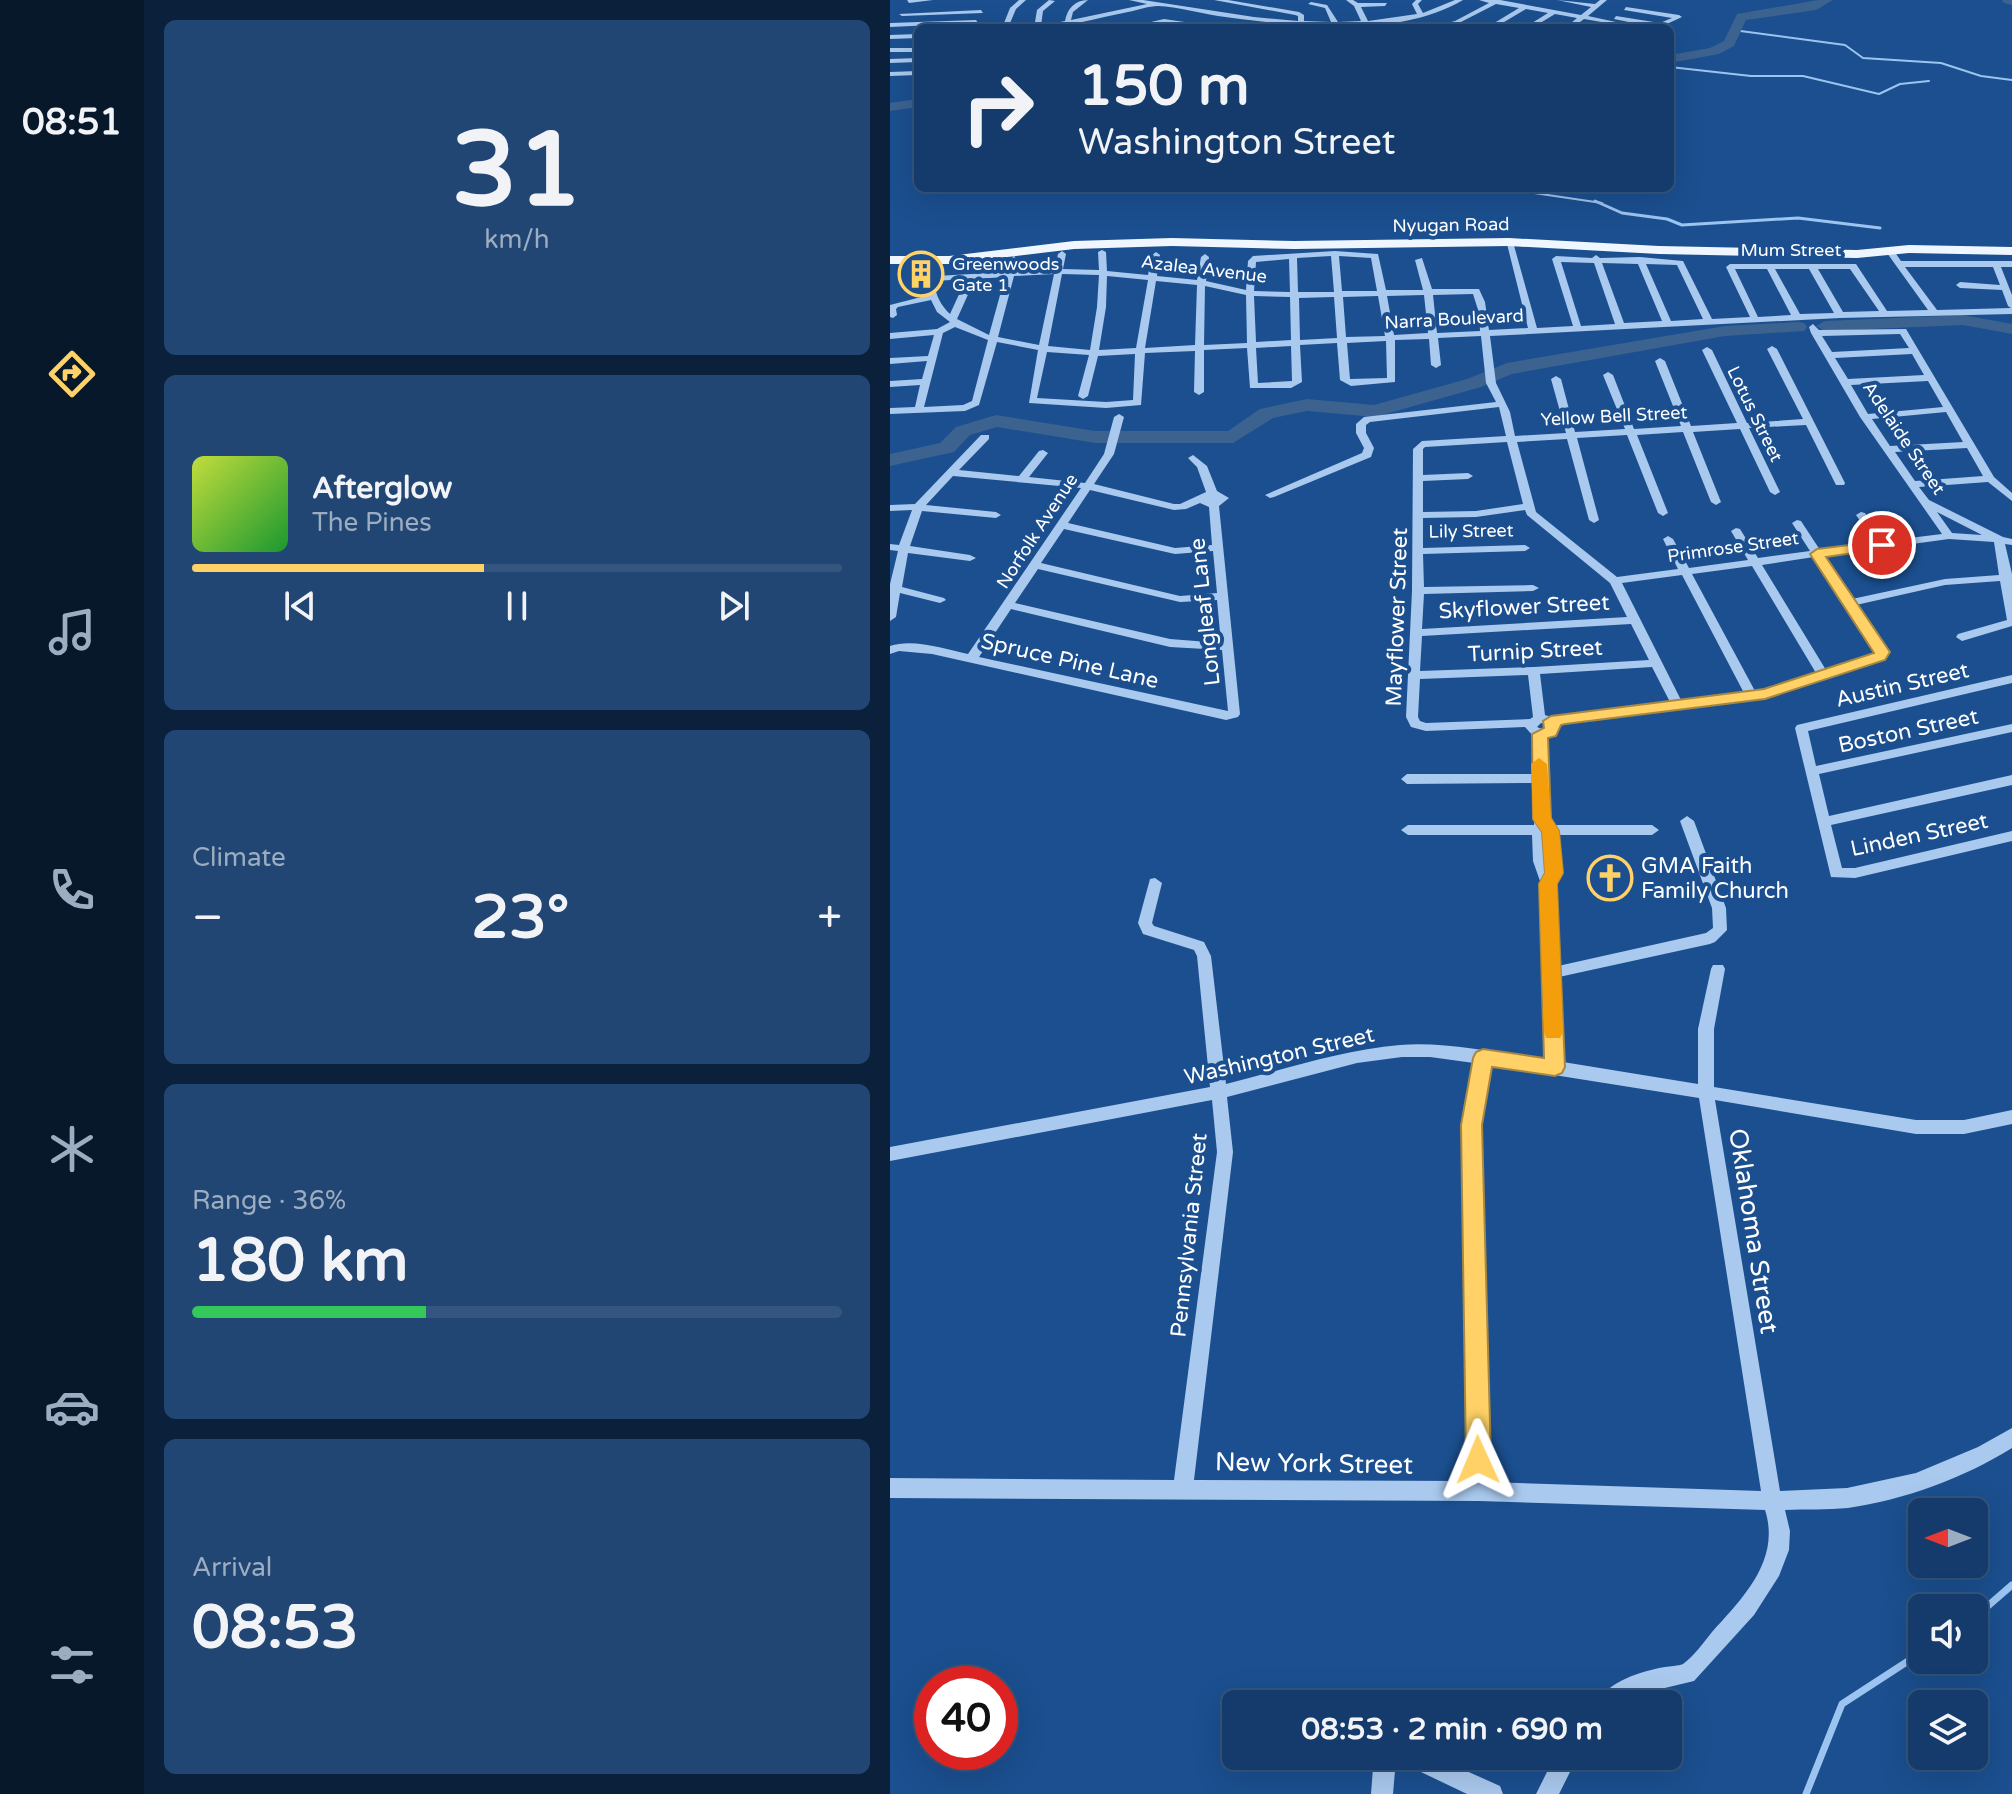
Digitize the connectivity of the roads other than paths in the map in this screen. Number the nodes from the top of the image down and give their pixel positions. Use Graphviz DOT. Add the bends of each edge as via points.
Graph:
graph roads {
  1 [pos="910,0"];
  2 [pos="930,0"];
  3 [pos="968,0"];
  4 [pos="1023,0"];
  5 [pos="1046,0"];
  6 [pos="1085,0"];
  7 [pos="1132,0"];
  8 [pos="1165,0"];
  9 [pos="1217,0"];
  10 [pos="1284,0"];
  11 [pos="1419,0"];
  12 [pos="1460,0"];
  13 [pos="1482,0"];
  14 [pos="1560,0"];
  15 [pos="1604,0"];
  16 [pos="1636,0"];
  17 [pos="989,1"];
  18 [pos="1052,1"];
  19 [pos="1498,1"];
  20 [pos="1249,2"];
  21 [pos="1314,2"];
  22 [pos="1354,2"];
  23 [pos="1387,2"];
  24 [pos="1157,4"];
  25 [pos="1077,5"];
  26 [pos="1597,6"];
  27 [pos="1661,6"];
  28 [pos="1525,7"];
  29 [pos="1271,8"];
  30 [pos="1626,9"];
  31 [pos="1195,11"];
  32 [pos="981,12"];
  33 [pos="1554,12"];
  34 [pos="1297,13"];
  35 [pos="1654,13"];
  36 [pos="902,14"];
  37 [pos="1421,15"];
  38 [pos="1227,16"];
  39 [pos="1583,17"];
  40 [pos="1393,19"];
  41 [pos="1614,20"];
  42 [pos="1175,22"];
  43 [pos="1365,22"];
  44 [pos="1335,23"];
  45 [pos="975,24"];
  46 [pos="1007,24"];
  47 [pos="1038,24"];
  48 [pos="1067,24"];
  49 [pos="1147,24"];
  50 [pos="1172,24"];
  51 [pos="1187,24"];
  52 [pos="1296,24"];
  53 [pos="1305,24"];
  54 [pos="1320,24"];
  55 [pos="1449,24"];
  56 [pos="1496,24"];
  57 [pos="1534,24"];
  58 [pos="1573,24"];
  59 [pos="1610,24"];
  60 [pos="1652,24"];
  61 [pos="1664,24"];
  62 [pos="893,25"];
  63 [pos="914,25"];
  64 [pos="914,36"];
  65 [pos="891,37"];
  66 [pos="890,50"];
  67 [pos="914,50"];
  68 [pos="914,60"];
  69 [pos="890,61"];
  70 [pos="914,73"];
  71 [pos="890,74"];
  72 [pos="1509,242"];
  73 [pos="2012,251"];
  74 [pos="1102,252"];
  75 [pos="1062,254"];
  76 [pos="1156,255"];
  77 [pos="1335,256"];
  78 [pos="1205,257"];
  79 [pos="1293,257"];
  80 [pos="1596,258"];
  81 [pos="1895,258"];
  82 [pos="1014,259"];
  83 [pos="890,260"];
  84 [pos="1419,260"];
  85 [pos="1640,260"];
  86 [pos="919,261"];
  87 [pos="933,261"];
  88 [pos="1996,264"];
  89 [pos="2012,264"];
  90 [pos="1769,266"];
  91 [pos="1812,266"];
  92 [pos="1057,271"];
  93 [pos="1009,273"];
  94 [pos="1103,273"];
  95 [pos="972,276"];
  96 [pos="1153,278"];
  97 [pos="929,279"];
  98 [pos="1201,283"];
  99 [pos="1960,285"];
  100 [pos="2005,288"];
  101 [pos="1428,291"];
  102 [pos="1250,293"];
  103 [pos="1382,293"];
  104 [pos="1295,295"];
  105 [pos="1337,295"];
  106 [pos="931,297"];
  107 [pos="2012,309"];
  108 [pos="1933,311"];
  109 [pos="1884,313"];
  110 [pos="893,315"];
  111 [pos="1840,315"];
  112 [pos="1802,317"];
  113 [pos="1755,319"];
  114 [pos="953,322"];
  115 [pos="1709,322"];
  116 [pos="1668,324"];
  117 [pos="1621,327"];
  118 [pos="1578,329"];
  119 [pos="1533,331"];
  120 [pos="939,332"];
  121 [pos="1486,333"];
  122 [pos="1816,333"];
  123 [pos="890,336"];
  124 [pos="1434,336"];
  125 [pos="993,338"];
  126 [pos="1390,338"];
  127 [pos="1341,340"];
  128 [pos="1297,342"];
  129 [pos="1252,344"];
  130 [pos="1200,348"];
  131 [pos="1042,349"];
  132 [pos="1772,349"];
  133 [pos="1707,350"];
  134 [pos="1140,351"];
  135 [pos="1914,351"];
  136 [pos="1096,353"];
  137 [pos="1831,355"];
  138 [pos="934,358"];
  139 [pos="890,361"];
  140 [pos="1660,361"];
  141 [pos="1436,365"];
  142 [pos="1608,375"];
  143 [pos="1931,378"];
  144 [pos="1556,379"];
  145 [pos="927,382"];
  146 [pos="1846,382"];
  147 [pos="890,384"];
  148 [pos="1493,388"];
  149 [pos="1199,392"];
  150 [pos="1083,396"];
  151 [pos="1138,403"];
  152 [pos="1094,404"];
  153 [pos="1496,405"];
  154 [pos="919,409"];
  155 [pos="1947,409"];
  156 [pos="890,411"];
  157 [pos="1865,417"];
  158 [pos="1119,418"];
  159 [pos="1808,422"];
  160 [pos="1507,423"];
  161 [pos="1743,425"];
  162 [pos="1688,429"];
  163 [pos="1631,431"];
  164 [pos="1573,434"];
  165 [pos="985,437"];
  166 [pos="1511,438"];
  167 [pos="1422,444"];
  168 [pos="1970,445"];
  169 [pos="1887,449"];
  170 [pos="1043,453"];
  171 [pos="1193,458"];
  172 [pos="953,473"];
  173 [pos="1468,476"];
  174 [pos="1420,478"];
  175 [pos="1990,479"];
  176 [pos="1021,481"];
  177 [pos="1840,483"];
  178 [pos="1911,484"];
  179 [pos="1088,486"];
  180 [pos="1775,492"];
  181 [pos="1270,495"];
  182 [pos="2009,497"];
  183 [pos="1210,499"];
  184 [pos="1924,501"];
  185 [pos="1716,502"];
  186 [pos="1529,506"];
  187 [pos="918,507"];
  188 [pos="890,508"];
  189 [pos="1663,513"];
  190 [pos="996,515"];
  191 [pos="1420,515"];
  192 [pos="1861,515"];
  193 [pos="1594,520"];
  194 [pos="1797,523"];
  195 [pos="1063,525"];
  196 [pos="1736,531"];
  197 [pos="1949,536"];
  198 [pos="1668,539"];
  199 [pos="2007,541"];
  200 [pos="1882,545"];
  201 [pos="890,547"];
  202 [pos="904,547"];
  203 [pos="1215,548"];
  204 [pos="1525,548"];
  205 [pos="2012,550"];
  206 [pos="1417,551"];
  207 [pos="1817,554"];
  208 [pos="970,558"];
  209 [pos="1754,562"];
  210 [pos="1036,565"];
  211 [pos="1685,571"];
  212 [pos="2008,577"];
  213 [pos="1615,581"];
  214 [pos="893,587"];
  215 [pos="1533,588"];
  216 [pos="1418,591"];
  217 [pos="1221,596"];
  218 [pos="940,600"];
  219 [pos="1850,603"];
  220 [pos="1010,605"];
  221 [pos="890,617"];
  222 [pos="1635,620"];
  223 [pos="2012,620"];
  224 [pos="1416,633"];
  225 [pos="1962,637"];
  226 [pos="893,646"];
  227 [pos="1227,647"];
  228 [pos="972,658"];
  229 [pos="1656,663"];
  230 [pos="1534,671"];
  231 [pos="1823,674"];
  232 [pos="1414,675"];
  233 [pos="2012,679"];
  234 [pos="1752,697"];
  235 [pos="1678,706"];
  236 [pos="1234,714"];
  237 [pos="1540,721"];
  238 [pos="2012,728"];
  239 [pos="1812,771"];
  240 [pos="1539,778"];
  241 [pos="1407,779"];
  242 [pos="2012,780"];
  243 [pos="1687,821"];
  244 [pos="1824,822"];
  245 [pos="1544,827"];
  246 [pos="1408,830"];
  247 [pos="1652,830"];
  248 [pos="2012,836"];
  249 [pos="1155,883"];
  250 [pos="1718,969"];
  251 [pos="1551,973"];
  252 [pos="1483,1058"];
  253 [pos="1555,1067"];
  254 [pos="1221,1092"];
  255 [pos="1706,1094"];
  256 [pos="2012,1117"];
  257 [pos="890,1154"];
  258 [pos="2012,1437"];
  259 [pos="890,1488"];
  260 [pos="1183,1488"];
  261 [pos="1479,1491"];
  262 [pos="1772,1501"];
  263 [pos="1622,1690"];
  264 [pos="1384,1770"];
  265 [pos="1440,1770"];
  266 [pos="1560,1770"];
  267 [pos="1382,1794"];
  268 [pos="1492,1794"];
  269 [pos="1547,1794"];
  1 -- 2 [label="street"];
  1 -- 36 [label="street"];
  3 -- 17 [label="street"];
  4 -- 46 [label="street"];
  5 -- 18 [label="street"];
  6 -- 25 [label="street"];
  7 -- 24 [label="street"];
  8 -- 24 [label="street"];
  9 -- 20 [label="street"];
  10 -- 29 [label="street"];
  11 -- 37 [label="street" via="1415,4"];
  12 -- 37 [label="street"];
  13 -- 19 [label="street"];
  14 -- 26 [label="street"];
  15 -- 26 [label="street"];
  16 -- 30 [label="street"];
  17 -- 32 [label="street"];
  18 -- 25 [label="street"];
  18 -- 47 [label="street" via="1040,10"];
  19 -- 28 [label="street"];
  19 -- 55 [label="street"];
  20 -- 29 [label="street"];
  20 -- 38 [label="street"];
  21 -- 34 [label="street"];
  21 -- 44 [label="street" via="1327,7"];
  22 -- 23 [label="street"];
  22 -- 43 [label="street"];
  23 -- 40 [label="street"];
  24 -- 31 [label="street"];
  24 -- 48 [label="street"];
  25 -- 48 [label="street"];
  26 -- 39 [label="street"];
  27 -- 35 [label="street"];
  28 -- 33 [label="street"];
  28 -- 56 [label="street"];
  29 -- 34 [label="street"];
  30 -- 35 [label="street"];
  30 -- 41 [label="street"];
  31 -- 38 [label="street"];
  31 -- 42 [label="street"];
  32 -- 36 [label="street"];
  32 -- 45 [label="street"];
  33 -- 39 [label="street"];
  33 -- 57 [label="street"];
  34 -- 53 [label="street"];
  35 -- 61 [label="street" via="1679,17"];
  36 -- 62 [label="street"];
  37 -- 40 [label="street"];
  38 -- 52 [label="street"];
  39 -- 41 [label="street"];
  39 -- 58 [label="street"];
  40 -- 43 [label="street"];
  41 -- 59 [label="street"];
  41 -- 60 [label="street"];
  42 -- 49 [label="street"];
  42 -- 50 [label="street"];
  42 -- 51 [label="street"];
  43 -- 44 [label="street"];
  44 -- 54 [label="street"];
  62 -- 63 [label="street"];
  62 -- 65 [label="street"];
  64 -- 65 [label="street"];
  66 -- 67 [label="street"];
  68 -- 69 [label="street"];
  70 -- 71 [label="street"];
  72 -- 81 [label="main road, Nyugan Road"];
  72 -- 87 [label="main road, Nyugan Road" via="1074,245"];
  72 -- 119 [label="street"];
  73 -- 81 [label="main road, Nyugan Road" via="1909,249"];
  74 -- 94 [label="street"];
  75 -- 92 [label="street"];
  76 -- 96 [label="street"];
  77 -- 79 [label="street"];
  77 -- 103 [label="street" via="1375,256"];
  77 -- 105 [label="street"];
  78 -- 98 [label="street"];
  79 -- 102 [label="street" via="1254,259"];
  79 -- 104 [label="street"];
  80 -- 85 [label="street"];
  80 -- 117 [label="street"];
  80 -- 118 [label="street" via="1556,259"];
  81 -- 88 [label="street"];
  81 -- 108 [label="street"];
  82 -- 93 [label="street"];
  83 -- 86 [label="main road, Nyugan Road"];
  84 -- 101 [label="street"];
  85 -- 115 [label="street" via="1680,263"];
  85 -- 116 [label="street"];
  86 -- 87 [label="main road, Nyugan Road"];
  86 -- 97 [label="street" via="913,280"];
  87 -- 97 [label="street"];
  88 -- 89 [label="street"];
  88 -- 100 [label="street"];
  90 -- 91 [label="street, Mum Street"];
  90 -- 112 [label="street, Adelaide Street"];
  90 -- 113 [label="street, Mum Street" via="1730,267"];
  91 -- 109 [label="street, Mum Street" via="1853,266"];
  91 -- 111 [label="street"];
  92 -- 93 [label="street, Azalea Avenue"];
  92 -- 94 [label="street, Azalea Avenue"];
  92 -- 131 [label="street"];
  93 -- 95 [label="street, Azalea Avenue"];
  93 -- 125 [label="street"];
  94 -- 96 [label="street, Azalea Avenue"];
  94 -- 136 [label="street"];
  95 -- 97 [label="street, Azalea Avenue"];
  95 -- 114 [label="street"];
  96 -- 98 [label="street, Azalea Avenue"];
  96 -- 134 [label="street"];
  97 -- 106 [label="street"];
  98 -- 102 [label="street, Azalea Avenue"];
  98 -- 130 [label="street"];
  99 -- 100 [label="street"];
  100 -- 107 [label="street"];
  101 -- 103 [label="street, Azalea Avenue"];
  101 -- 121 [label="street, Azalea Avenue" via="1476,291"];
  101 -- 124 [label="street"];
  102 -- 104 [label="street, Azalea Avenue"];
  102 -- 129 [label="street"];
  103 -- 105 [label="street, Azalea Avenue"];
  103 -- 126 [label="street"];
  104 -- 105 [label="street, Azalea Avenue"];
  104 -- 128 [label="street"];
  105 -- 127 [label="street"];
  106 -- 110 [label="street" via="895,305"];
  106 -- 114 [label="street, Narra Boulevard"];
  107 -- 108 [label="street, Narra Boulevard"];
  108 -- 109 [label="street, Narra Boulevard"];
  109 -- 111 [label="street, Narra Boulevard"];
  111 -- 112 [label="street, Narra Boulevard"];
  112 -- 113 [label="street, Narra Boulevard"];
  112 -- 122 [label="street, Adelaide Street"];
  113 -- 115 [label="street, Narra Boulevard"];
  114 -- 120 [label="street"];
  114 -- 125 [label="street, Narra Boulevard"];
  115 -- 116 [label="street, Narra Boulevard"];
  116 -- 117 [label="street, Narra Boulevard"];
  117 -- 118 [label="street, Narra Boulevard"];
  118 -- 119 [label="street, Narra Boulevard"];
  119 -- 121 [label="street, Narra Boulevard"];
  120 -- 123 [label="street"];
  120 -- 138 [label="street"];
  121 -- 124 [label="street, Narra Boulevard"];
  121 -- 148 [label="street"];
  122 -- 135 [label="street" via="1903,331"];
  122 -- 137 [label="street, Adelaide Street"];
  124 -- 126 [label="street, Narra Boulevard"];
  124 -- 141 [label="street"];
  125 -- 131 [label="street, Narra Boulevard"];
  125 -- 154 [label="street" via="976,403"];
  126 -- 127 [label="street, Narra Boulevard"];
  126 -- 127 [label="street" via="1392,380 1347,382"];
  127 -- 128 [label="street, Narra Boulevard"];
  128 -- 129 [label="street, Narra Boulevard"];
  128 -- 129 [label="street" via="1295,385 1253,386"];
  129 -- 130 [label="street, Narra Boulevard"];
  130 -- 134 [label="street, Narra Boulevard"];
  130 -- 149 [label="street"];
  131 -- 136 [label="street, Narra Boulevard"];
  131 -- 152 [label="street" via="1032,401"];
  132 -- 159 [label="street"];
  133 -- 161 [label="street, Lotus Street"];
  134 -- 136 [label="street, Narra Boulevard"];
  134 -- 151 [label="street"];
  135 -- 137 [label="street"];
  135 -- 143 [label="street"];
  136 -- 150 [label="street"];
  137 -- 146 [label="street, Adelaide Street"];
  138 -- 139 [label="street"];
  138 -- 145 [label="street"];
  140 -- 162 [label="street"];
  142 -- 163 [label="street"];
  143 -- 146 [label="street"];
  143 -- 155 [label="street"];
  144 -- 164 [label="street"];
  145 -- 147 [label="street"];
  145 -- 154 [label="street"];
  146 -- 157 [label="street, Adelaide Street"];
  148 -- 153 [label="street"];
  148 -- 160 [label="street" via="1508,414"];
  151 -- 152 [label="street"];
  151 -- 158 [label="street"];
  152 -- 158 [label="street"];
  153 -- 160 [label="street"];
  153 -- 181 [label="street" via="1367,419 1361,424 1367,455"];
  154 -- 156 [label="street"];
  155 -- 157 [label="street"];
  155 -- 168 [label="street"];
  157 -- 169 [label="street, Adelaide Street"];
  158 -- 179 [label="street, Norfolk Avenue" via="1113,443"];
  159 -- 161 [label="street, Yellow Bell Street"];
  159 -- 177 [label="street"];
  160 -- 166 [label="street"];
  161 -- 162 [label="street, Yellow Bell Street"];
  161 -- 180 [label="street, Lotus Street"];
  162 -- 163 [label="street, Yellow Bell Street"];
  162 -- 185 [label="street"];
  163 -- 164 [label="street, Yellow Bell Street"];
  163 -- 189 [label="street"];
  164 -- 166 [label="street, Yellow Bell Street"];
  164 -- 193 [label="street"];
  165 -- 172 [label="street"];
  166 -- 167 [label="street, Yellow Bell Street"];
  166 -- 186 [label="street"];
  167 -- 174 [label="street, Mayflower Street"];
  168 -- 169 [label="street"];
  168 -- 175 [label="street"];
  169 -- 178 [label="street, Adelaide Street"];
  170 -- 176 [label="street"];
  171 -- 183 [label="street" via="1202,466"];
  172 -- 176 [label="street"];
  172 -- 187 [label="street"];
  173 -- 174 [label="street"];
  174 -- 191 [label="street, Mayflower Street"];
  175 -- 178 [label="street"];
  175 -- 182 [label="street"];
  176 -- 179 [label="street"];
  178 -- 184 [label="street, Adelaide Street"];
  179 -- 183 [label="street" via="1174,507"];
  179 -- 195 [label="street, Norfolk Avenue"];
  183 -- 203 [label="street, Longleaf Lane"];
  184 -- 197 [label="street, Adelaide Street"];
  184 -- 199 [label="street"];
  186 -- 191 [label="street"];
  186 -- 213 [label="street"];
  187 -- 188 [label="street"];
  187 -- 190 [label="street"];
  187 -- 202 [label="street"];
  191 -- 206 [label="street, Mayflower Street"];
  192 -- 200 [label="street"];
  194 -- 207 [label="street"];
  195 -- 203 [label="street" via="1175,551"];
  195 -- 210 [label="street, Norfolk Avenue"];
  196 -- 209 [label="street"];
  197 -- 199 [label="street, Primrose Street"];
  197 -- 200 [label="street, Primrose Street"];
  198 -- 211 [label="street"];
  199 -- 205 [label="street"];
  199 -- 212 [label="street"];
  200 -- 207 [label="street, Primrose Street"];
  201 -- 202 [label="street"];
  202 -- 208 [label="street"];
  202 -- 214 [label="street"];
  203 -- 217 [label="street, Longleaf Lane"];
  204 -- 206 [label="street, Lily Street"];
  206 -- 216 [label="street, Mayflower Street"];
  207 -- 209 [label="street, Primrose Street"];
  207 -- 219 [label="street"];
  209 -- 211 [label="street, Primrose Street"];
  209 -- 231 [label="street"];
  210 -- 217 [label="street" via="1180,599"];
  210 -- 220 [label="street, Norfolk Avenue"];
  211 -- 213 [label="street, Primrose Street"];
  211 -- 234 [label="street"];
  212 -- 219 [label="street" via="1945,582"];
  212 -- 223 [label="street"];
  213 -- 222 [label="street"];
  214 -- 218 [label="street"];
  214 -- 221 [label="street"];
  215 -- 216 [label="street"];
  216 -- 224 [label="street, Mayflower Street"];
  217 -- 227 [label="street, Longleaf Lane"];
  219 -- 231 [label="street" via="1883,655"];
  220 -- 227 [label="street" via="1170,643"];
  220 -- 228 [label="street, Norfolk Avenue"];
  222 -- 224 [label="street, Skyflower Street"];
  222 -- 229 [label="street"];
  223 -- 225 [label="street"];
  224 -- 232 [label="street, Mayflower Street"];
  226 -- 228 [label="street, Spruce Pine Lane"];
  227 -- 236 [label="street, Longleaf Lane"];
  228 -- 236 [label="street, Spruce Pine Lane"];
  229 -- 230 [label="street, Turnip Street"];
  229 -- 235 [label="street"];
  230 -- 232 [label="street, Turnip Street"];
  230 -- 237 [label="street"];
  231 -- 234 [label="street"];
  232 -- 237 [label="street, Mayflower Street" via="1415,724"];
  233 -- 239 [label="street, Austin Street" via="1801,728"];
  234 -- 235 [label="street"];
  235 -- 237 [label="street"];
  237 -- 240 [label="street" via="1553,725 1550,732 1540,734"];
  238 -- 239 [label="street, Boston Street"];
  239 -- 244 [label="street"];
  240 -- 241 [label="street"];
  240 -- 245 [label="street"];
  242 -- 244 [label="street"];
  243 -- 251 [label="street" via="1719,908 1720,930 1710,938"];
  244 -- 248 [label="street, Linden Street" via="1836,873"];
  245 -- 246 [label="street"];
  245 -- 247 [label="street"];
  245 -- 251 [label="street" via="1541,873 1548,884"];
  249 -- 254 [label="street, Pennsylvania Street" via="1148,930 1199,946 1204,956"];
  250 -- 255 [label="street, Oklahoma Street" via="1706,1029"];
  251 -- 253 [label="street"];
  252 -- 253 [label="street, Washington Street"];
  252 -- 254 [label="street, Washington Street" via="1430,1051 1366,1055"];
  252 -- 261 [label="street" via="1472,1125"];
  253 -- 255 [label="street, Washington Street"];
  254 -- 257 [label="street, Washington Street"];
  254 -- 260 [label="street, Pennsylvania Street" via="1223,1165"];
  255 -- 256 [label="street, Washington Street" via="1916,1127 1964,1127"];
  255 -- 262 [label="street, Oklahoma Street"];
  258 -- 262 [label="street, New York Street" via="1916,1483 1847,1498"];
  259 -- 260 [label="street, New York Street"];
  260 -- 261 [label="street, New York Street"];
  261 -- 262 [label="street, New York Street"];
  262 -- 263 [label="street, Oklahoma Street" via="1781,1533 1774,1566 1740,1616 1687,1674"];
  264 -- 267 [label="street"];
  265 -- 268 [label="street"];
  266 -- 269 [label="street"];
}
